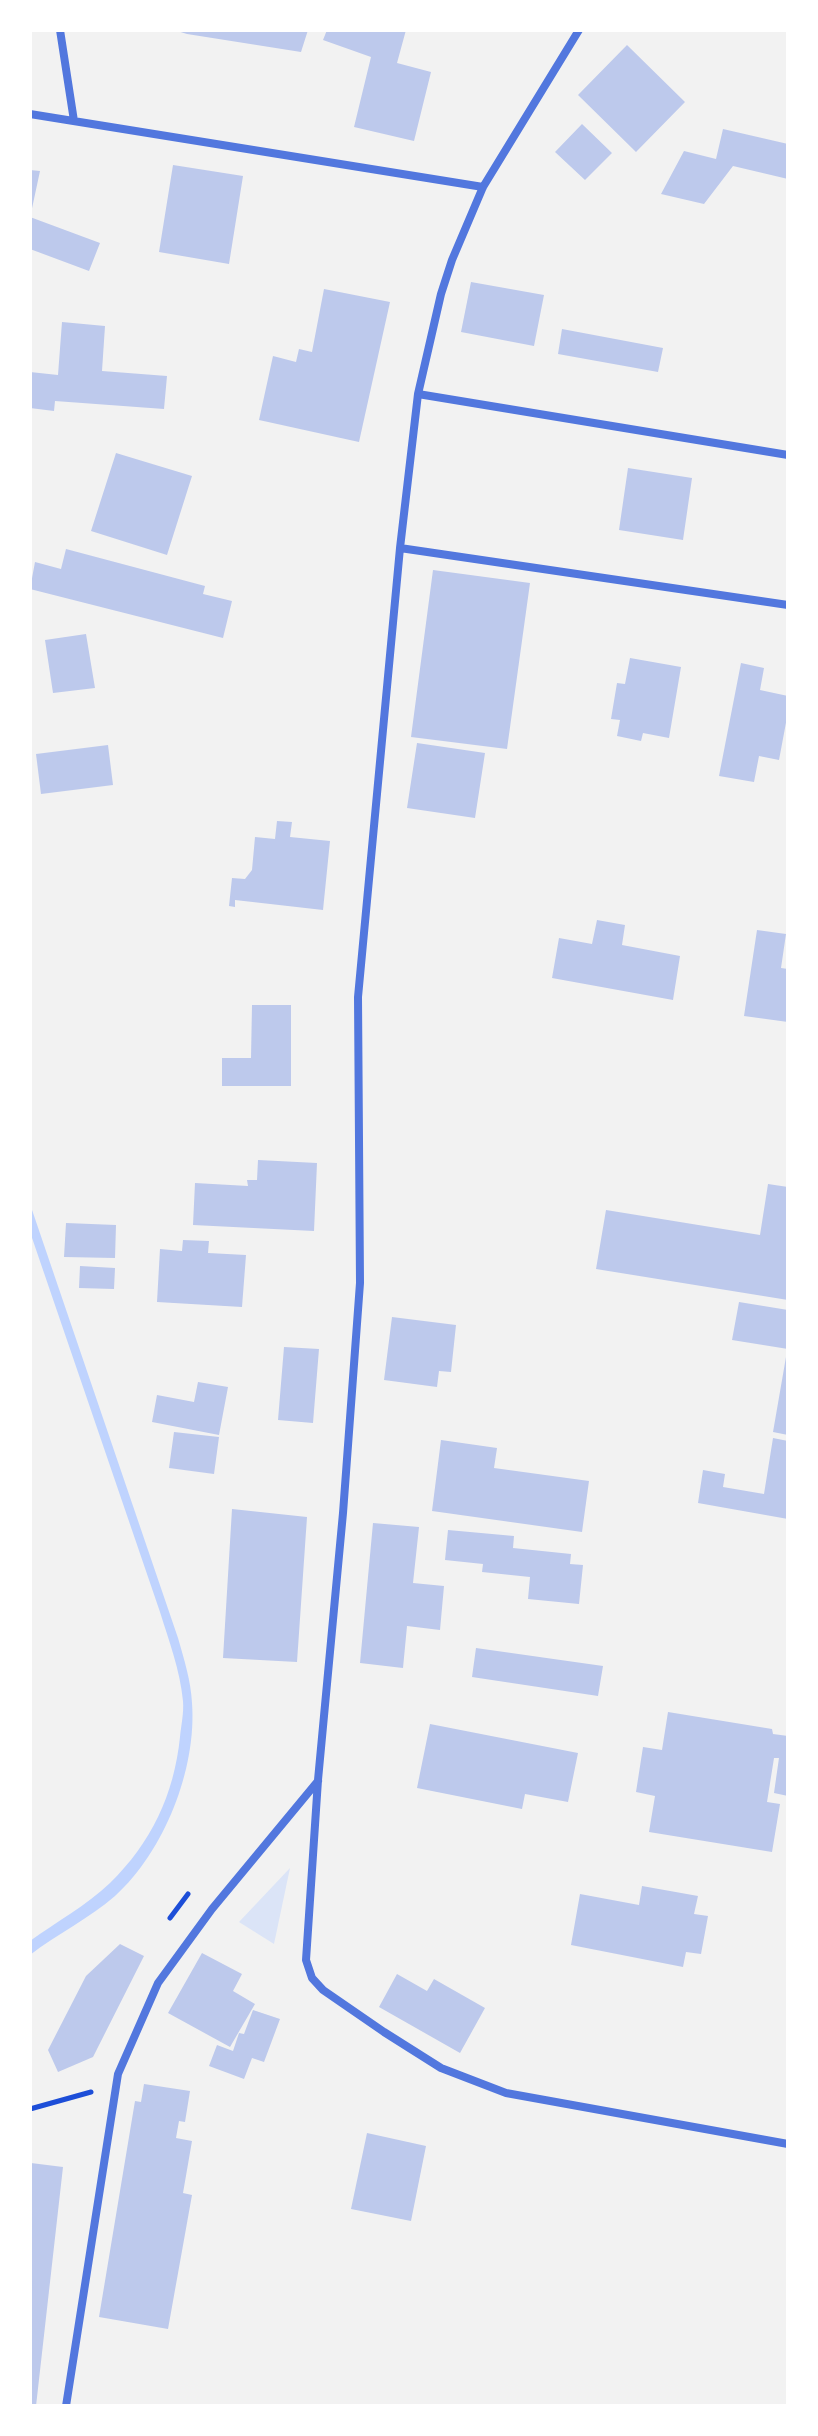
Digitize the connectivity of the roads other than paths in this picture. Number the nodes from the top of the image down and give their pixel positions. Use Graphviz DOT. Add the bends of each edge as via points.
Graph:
graph roads {
  1 [pos="60,30"];
  2 [pos="579,30"];
  3 [pos="30,114"];
  4 [pos="74,121"];
  5 [pos="483,187"];
  6 [pos="418,394"];
  7 [pos="788,455"];
  8 [pos="400,548"];
  9 [pos="788,605"];
  10 [pos="318,1780"];
  11 [pos="788,2144"];
  12 [pos="66,2406"];
  1 -- 4 [label="street"];
  2 -- 5 [label="street"];
  3 -- 4 [label="street"];
  4 -- 5 [label="street"];
  5 -- 6 [label="street" via="441,294"];
  6 -- 7 [label="street"];
  6 -- 8 [label="street"];
  8 -- 9 [label="street"];
  8 -- 10 [label="street" via="358,997 360,1283"];
  10 -- 11 [label="street" via="306,1960 323,1990 441,2068 506,2093"];
  10 -- 12 [label="street" via="158,1983 118,2074"];
}
